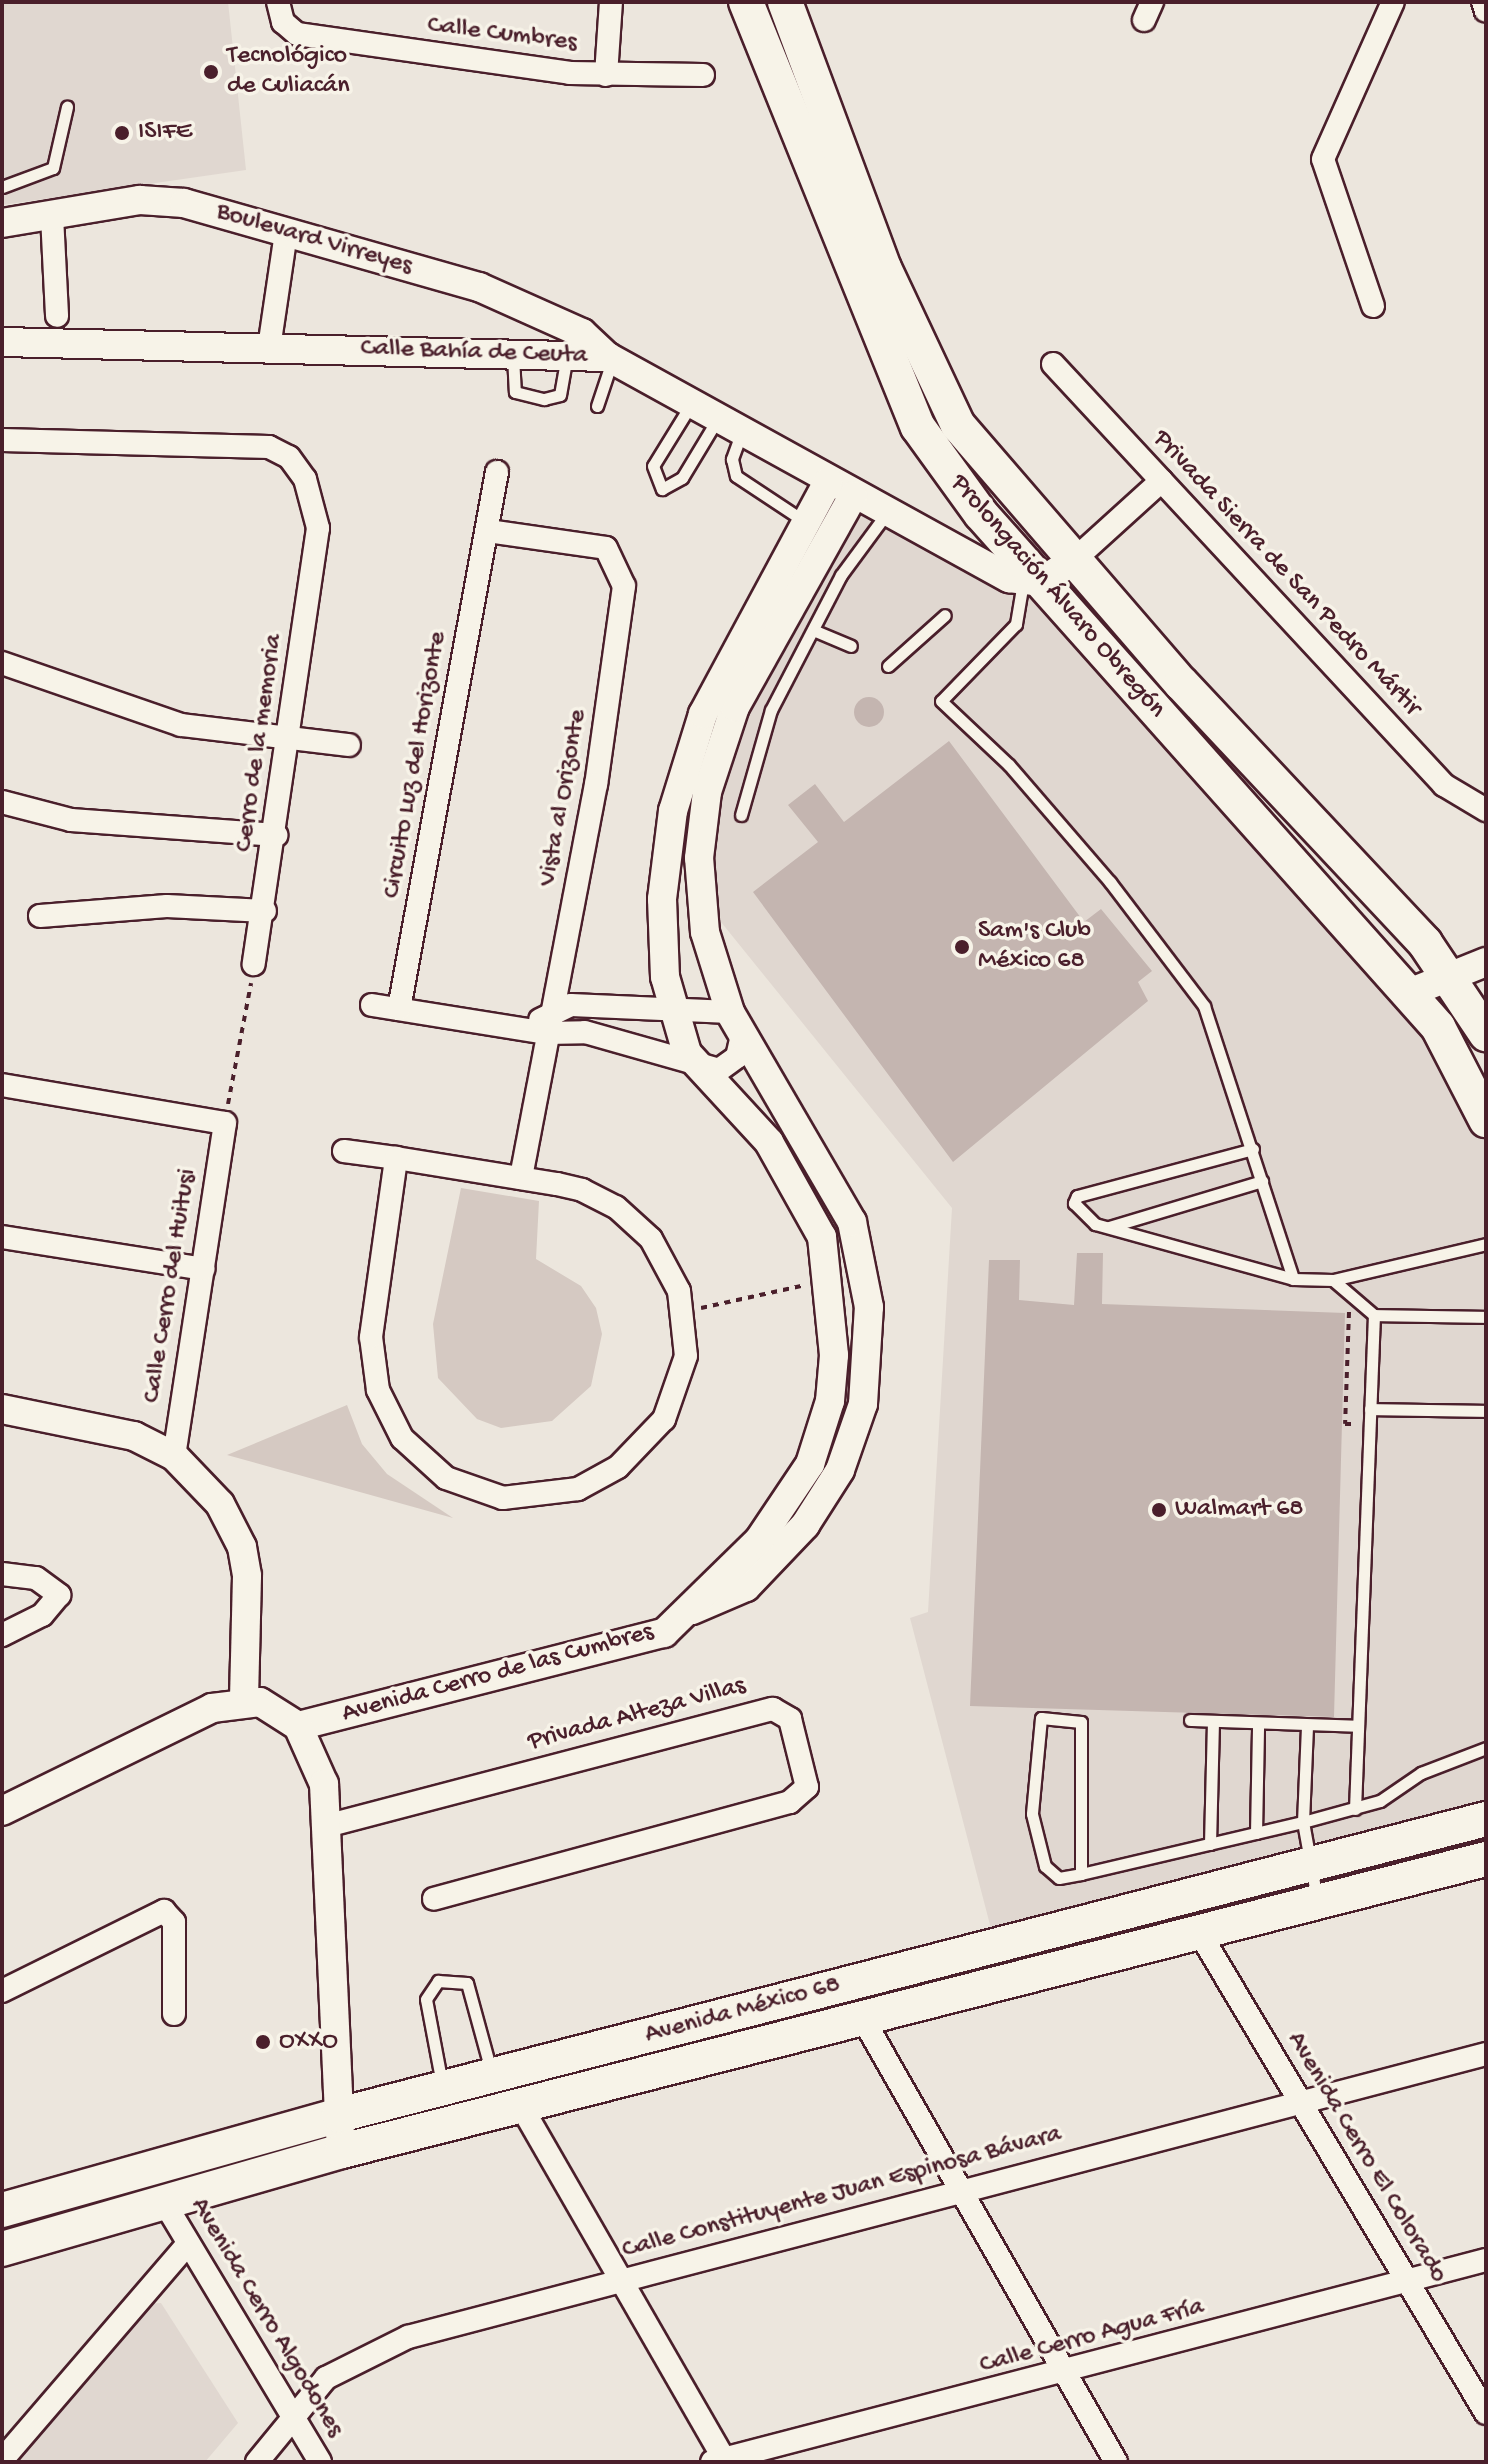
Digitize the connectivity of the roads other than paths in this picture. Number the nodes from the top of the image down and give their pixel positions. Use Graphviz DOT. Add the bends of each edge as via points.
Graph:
graph roads {
  1 [pos="278,2"];
  2 [pos="611,2"];
  3 [pos="746,2"];
  4 [pos="785,2"];
  5 [pos="1393,2"];
  6 [pos="1483,2"];
  7 [pos="1486,11"];
  8 [pos="606,75"];
  9 [pos="703,75"];
  10 [pos="67,107"];
  11 [pos="2,187"];
  12 [pos="52,216"];
  13 [pos="2,223"];
  14 [pos="286,233"];
  15 [pos="1373,306"];
  16 [pos="57,316"];
  17 [pos="2,342"];
  18 [pos="269,348"];
  19 [pos="513,352"];
  20 [pos="568,354"];
  21 [pos="610,358"];
  22 [pos="1053,364"];
  23 [pos="597,406"];
  24 [pos="690,406"];
  25 [pos="717,420"];
  26 [pos="741,434"];
  27 [pos="2,440"];
  28 [pos="497,472"];
  29 [pos="1161,481"];
  30 [pos="828,482"];
  31 [pos="853,496"];
  32 [pos="886,514"];
  33 [pos="805,522"];
  34 [pos="488,531"];
  35 [pos="1074,560"];
  36 [pos="1032,582"];
  37 [pos="945,615"];
  38 [pos="813,630"];
  39 [pos="851,646"];
  40 [pos="2,663"];
  41 [pos="888,666"];
  42 [pos="290,738"];
  43 [pos="349,745"];
  44 [pos="2,802"];
  45 [pos="1486,810"];
  46 [pos="741,815"];
  47 [pos="276,835"];
  48 [pos="265,911"];
  49 [pos="40,916"];
  50 [pos="1486,962"];
  51 [pos="254,964"];
  52 [pos="1447,974"];
  53 [pos="1409,993"];
  54 [pos="372,1005"];
  55 [pos="399,1009"];
  56 [pos="671,1013"];
  57 [pos="736,1023"];
  58 [pos="547,1025"];
  59 [pos="1486,1034"];
  60 [pos="696,1067"];
  61 [pos="2,1085"];
  62 [pos="1486,1120"];
  63 [pos="1253,1149"];
  64 [pos="344,1151"];
  65 [pos="396,1158"];
  66 [pos="521,1178"];
  67 [pos="1262,1181"];
  68 [pos="1108,1227"];
  69 [pos="2,1237"];
  70 [pos="1486,1244"];
  71 [pos="203,1269"];
  72 [pos="1293,1279"];
  73 [pos="1333,1280"];
  74 [pos="1374,1315"];
  75 [pos="1486,1317"];
  76 [pos="2,1409"];
  77 [pos="1370,1409"];
  78 [pos="1486,1411"];
  79 [pos="174,1456"];
  80 [pos="2,1574"];
  81 [pos="692,1610"];
  82 [pos="2,1635"];
  83 [pos="244,1700"];
  84 [pos="1190,1720"];
  85 [pos="1213,1722"];
  86 [pos="1258,1724"];
  87 [pos="298,1726"];
  88 [pos="1307,1726"];
  89 [pos="1358,1726"];
  90 [pos="1486,1748"];
  91 [pos="1355,1809"];
  92 [pos="2,1811"];
  93 [pos="1486,1819"];
  94 [pos="1303,1822"];
  95 [pos="326,1826"];
  96 [pos="1256,1833"];
  97 [pos="1210,1844"];
  98 [pos="1486,1859"];
  99 [pos="1307,1860"];
  100 [pos="1081,1874"];
  101 [pos="434,1899"];
  102 [pos="1317,1900"];
  103 [pos="1199,1932"];
  104 [pos="2,1991"];
  105 [pos="174,2014"];
  106 [pos="863,2019"];
  107 [pos="1486,2054"];
  108 [pos="492,2076"];
  109 [pos="442,2088"];
  110 [pos="1300,2101"];
  111 [pos="521,2106"];
  112 [pos="339,2115"];
  113 [pos="342,2151"];
  114 [pos="958,2190"];
  115 [pos="164,2202"];
  116 [pos="2,2210"];
  117 [pos="187,2245"];
  118 [pos="2,2249"];
  119 [pos="1486,2260"];
  120 [pos="1407,2281"];
  121 [pos="619,2282"];
  122 [pos="1064,2375"];
  123 [pos="1486,2413"];
  124 [pos="294,2419"];
  125 [pos="2,2460"];
  126 [pos="721,2461"];
  127 [pos="257,2462"];
  128 [pos="320,2462"];
  129 [pos="1116,2462"];
  1 -- 8 [label="street, Calle Cumbres" via="283,22 297,34"];
  2 -- 8 [label="street"];
  3 -- 36 [label="main road, Prolongación Álvaro Obregón" via="898,391 943,465"];
  4 -- 35 [label="main road, Prolongación Álvaro Obregón" via="884,268 947,406"];
  5 -- 15 [label="street" via="1323,159"];
  6 -- 7 [label="street"];
  8 -- 9 [label="street, Calle Cumbres"];
  10 -- 11 [label="lane" via="53,168"];
  12 -- 13 [label="street, Boulevard Virreyes"];
  12 -- 14 [label="street, Boulevard Virreyes" via="161,199"];
  12 -- 16 [label="street"];
  14 -- 18 [label="street"];
  14 -- 21 [label="street, Boulevard Virreyes" via="509,298 582,333"];
  17 -- 18 [label="street, Calle Bahía de Ceuta"];
  18 -- 19 [label="street, Calle Bahía de Ceuta"];
  19 -- 20 [label="street, Calle Bahía de Ceuta"];
  19 -- 20 [label="lane" via="515,392 544,399 563,390"];
  20 -- 21 [label="street, Calle Bahía de Ceuta"];
  21 -- 23 [label="lane"];
  21 -- 24 [label="street, Calle Bahía de Ceuta"];
  22 -- 29 [label="street, Privada Sierra de San Pedro Mártir"];
  24 -- 25 [label="street, Calle Bahía de Ceuta"];
  24 -- 25 [label="lane" via="653,466 662,489 682,478"];
  25 -- 26 [label="street, Calle Bahía de Ceuta"];
  26 -- 30 [label="street, Calle Bahía de Ceuta"];
  26 -- 33 [label="lane" via="732,459 736,476"];
  27 -- 42 [label="street, Cerro de la memoria" via="280,450 305,479 318,528"];
  28 -- 34 [label="street, Circuito Luz del Horizonte"];
  29 -- 35 [label="street"];
  29 -- 45 [label="street, Privada Sierra de San Pedro Mártir" via="1444,785"];
  30 -- 31 [label="street, Calle Bahía de Ceuta"];
  30 -- 33 [label="street, Avenida Cerro de las Cumbres"];
  31 -- 32 [label="street, Calle Bahía de Ceuta"];
  31 -- 57 [label="street, Avenida Cerro de las Cumbres" via="735,707 707,792 700,896"];
  32 -- 36 [label="street, Calle Bahía de Ceuta"];
  32 -- 38 [label="lane"];
  33 -- 56 [label="street, Avenida Cerro de las Cumbres" via="711,693 680,778 662,899"];
  34 -- 55 [label="street, Circuito Luz del Horizonte"];
  34 -- 58 [label="street, Vista al Orizonte" via="606,548 624,586 596,784"];
  35 -- 36 [label="street"];
  35 -- 52 [label="main road, Prolongación Álvaro Obregón"];
  36 -- 53 [label="main road, Prolongación Álvaro Obregón"];
  36 -- 63 [label="lane" via="1016,624 941,701 1009,765 1177,964 1214,1030"];
  37 -- 41 [label="lane"];
  38 -- 39 [label="lane"];
  38 -- 46 [label="lane" via="758,742"];
  40 -- 42 [label="street" via="147,716"];
  42 -- 43 [label="street"];
  42 -- 47 [label="street, Cerro de la memoria"];
  44 -- 47 [label="street" via="71,820"];
  47 -- 48 [label="street, Cerro de la memoria"];
  48 -- 49 [label="street" via="167,906"];
  48 -- 51 [label="street, Cerro de la memoria"];
  50 -- 52 [label="street"];
  52 -- 53 [label="street"];
  52 -- 59 [label="main road, Prolongación Álvaro Obregón"];
  53 -- 62 [label="main road, Prolongación Álvaro Obregón" via="1438,1027"];
  54 -- 55 [label="street"];
  55 -- 58 [label="street" via="521,1030"];
  56 -- 57 [label="street"];
  56 -- 58 [label="street" via="571,1005"];
  56 -- 60 [label="street, Avenida Cerro de las Cumbres"];
  57 -- 60 [label="street" via="731,1064"];
  57 -- 81 [label="street, Avenida Cerro de las Cumbres" via="852,1222 869,1307 869,1356 855,1433 825,1497 764,1573 718,1605"];
  58 -- 60 [label="street"];
  58 -- 66 [label="street, Vista al Orizonte"];
  60 -- 81 [label="street, Avenida Cerro de las Cumbres" via="793,1177 817,1224 832,1279 830,1401 810,1464 759,1540"];
  61 -- 71 [label="street, Calle Cerro del Huitusi" via="225,1123"];
  63 -- 67 [label="lane"];
  63 -- 68 [label="lane" via="1077,1196 1083,1218"];
  64 -- 65 [label="street"];
  65 -- 66 [label="street"];
  65 -- 66 [label="street" via="371,1337 374,1370 393,1425 446,1478 525,1500 578,1489 618,1467 651,1436 675,1397 686,1356 683,1312 673,1275 634,1221 602,1198"];
  67 -- 68 [label="lane"];
  67 -- 72 [label="lane"];
  68 -- 72 [label="lane"];
  69 -- 71 [label="street"];
  70 -- 73 [label="lane"];
  71 -- 79 [label="street, Calle Cerro del Huitusi"];
  72 -- 73 [label="lane"];
  73 -- 74 [label="lane"];
  74 -- 75 [label="lane"];
  74 -- 77 [label="lane"];
  76 -- 79 [label="street" via="112,1428"];
  77 -- 78 [label="lane"];
  77 -- 89 [label="lane"];
  79 -- 83 [label="street" via="220,1504 242,1547"];
  80 -- 82 [label="street" via="36,1578 59,1595 52,1609"];
  81 -- 87 [label="street, Avenida Cerro de las Cumbres" via="638,1643"];
  83 -- 87 [label="street"];
  83 -- 92 [label="street" via="212,1708"];
  84 -- 85 [label="lane"];
  85 -- 86 [label="lane"];
  85 -- 97 [label="lane"];
  86 -- 88 [label="lane"];
  86 -- 96 [label="lane"];
  87 -- 95 [label="street" via="324,1784"];
  88 -- 89 [label="lane"];
  88 -- 94 [label="lane"];
  89 -- 91 [label="lane"];
  90 -- 91 [label="lane"];
  91 -- 94 [label="lane"];
  93 -- 99 [label="main road, Avenida México 68"];
  94 -- 96 [label="lane"];
  94 -- 99 [label="lane"];
  95 -- 101 [label="street, Privada Alteza Villas" via="773,1709 790,1719 807,1787 790,1802"];
  95 -- 112 [label="street"];
  96 -- 97 [label="lane"];
  97 -- 100 [label="lane"];
  98 -- 102 [label="main road, Avenida México 68"];
  99 -- 102 [label="lane"];
  99 -- 108 [label="main road, Avenida México 68"];
  100 -- 100 [label="lane" via="1081,1722 1046,1716 1036,1727 1032,1814 1048,1873"];
  102 -- 103 [label="main road, Avenida México 68"];
  103 -- 106 [label="main road, Avenida México 68"];
  103 -- 110 [label="street, Avenida Cerro El Colorado"];
  104 -- 105 [label="street" via="164,1911 174,1922"];
  106 -- 111 [label="main road, Avenida México 68"];
  106 -- 114 [label="street"];
  107 -- 110 [label="street, Calle Constituyente Juan Espinosa Bávara"];
  108 -- 109 [label="main road, Avenida México 68"];
  108 -- 109 [label="lane" via="467,1983 438,1981 426,1999"];
  109 -- 112 [label="main road, Avenida México 68"];
  110 -- 114 [label="street, Calle Constituyente Juan Espinosa Bávara"];
  110 -- 120 [label="street, Avenida Cerro El Colorado"];
  111 -- 113 [label="main road, Avenida México 68"];
  111 -- 121 [label="street"];
  112 -- 113 [label="street"];
  112 -- 116 [label="main road, Avenida México 68"];
  113 -- 115 [label="main road, Avenida México 68"];
  114 -- 121 [label="street, Calle Constituyente Juan Espinosa Bávara"];
  114 -- 122 [label="street"];
  115 -- 117 [label="street, Avenida Cerro Algodones"];
  115 -- 118 [label="main road, Avenida México 68"];
  117 -- 124 [label="street, Avenida Cerro Algodones"];
  117 -- 125 [label="street"];
  119 -- 120 [label="street, Calle Cerro Agua Fría"];
  120 -- 122 [label="street, Calle Cerro Agua Fría"];
  120 -- 123 [label="street, Avenida Cerro El Colorado"];
  121 -- 124 [label="street, Calle Constituyente Juan Espinosa Bávara" via="408,2337 326,2378"];
  121 -- 126 [label="street"];
  122 -- 126 [label="street, Calle Cerro Agua Fría"];
  122 -- 129 [label="street"];
  124 -- 127 [label="street, Calle Constituyente Juan Espinosa Bávara"];
  124 -- 128 [label="street, Avenida Cerro Algodones"];
}
